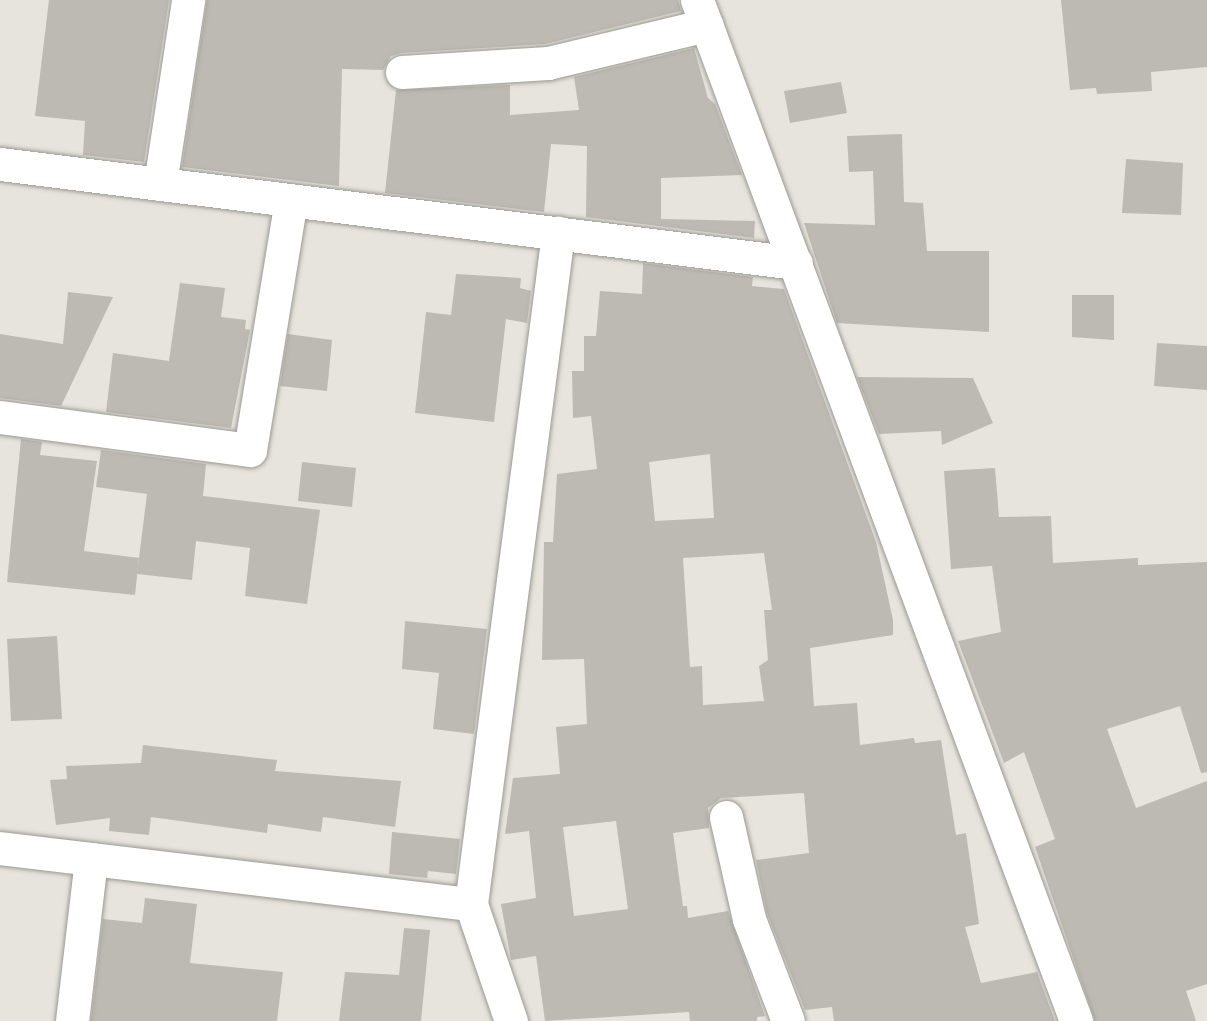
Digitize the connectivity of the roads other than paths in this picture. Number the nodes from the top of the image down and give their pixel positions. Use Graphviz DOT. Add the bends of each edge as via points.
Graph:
graph roads {
  1 [pos="188,0"];
  2 [pos="701,12"];
  3 [pos="402,72"];
  4 [pos="0,164"];
  5 [pos="160,184"];
  6 [pos="290,200"];
  7 [pos="558,233"];
  8 [pos="796,263"];
  9 [pos="0,417"];
  10 [pos="726,817"];
  11 [pos="0,848"];
  12 [pos="90,859"];
  13 [pos="471,904"];
  14 [pos="72,1021"];
  15 [pos="511,1021"];
  16 [pos="788,1021"];
  17 [pos="1076,1021"];
  1 -- 5 [label="street"];
  2 -- 3 [label="street" via="548,63"];
  2 -- 8 [label="street"];
  4 -- 5 [label="street"];
  5 -- 6 [label="street"];
  6 -- 7 [label="street"];
  6 -- 9 [label="street" via="250,450"];
  7 -- 8 [label="street"];
  7 -- 13 [label="street"];
  8 -- 17 [label="street"];
  10 -- 16 [label="street" via="749,919"];
  11 -- 12 [label="street"];
  12 -- 13 [label="street"];
  12 -- 14 [label="street"];
  13 -- 15 [label="street"];
}
